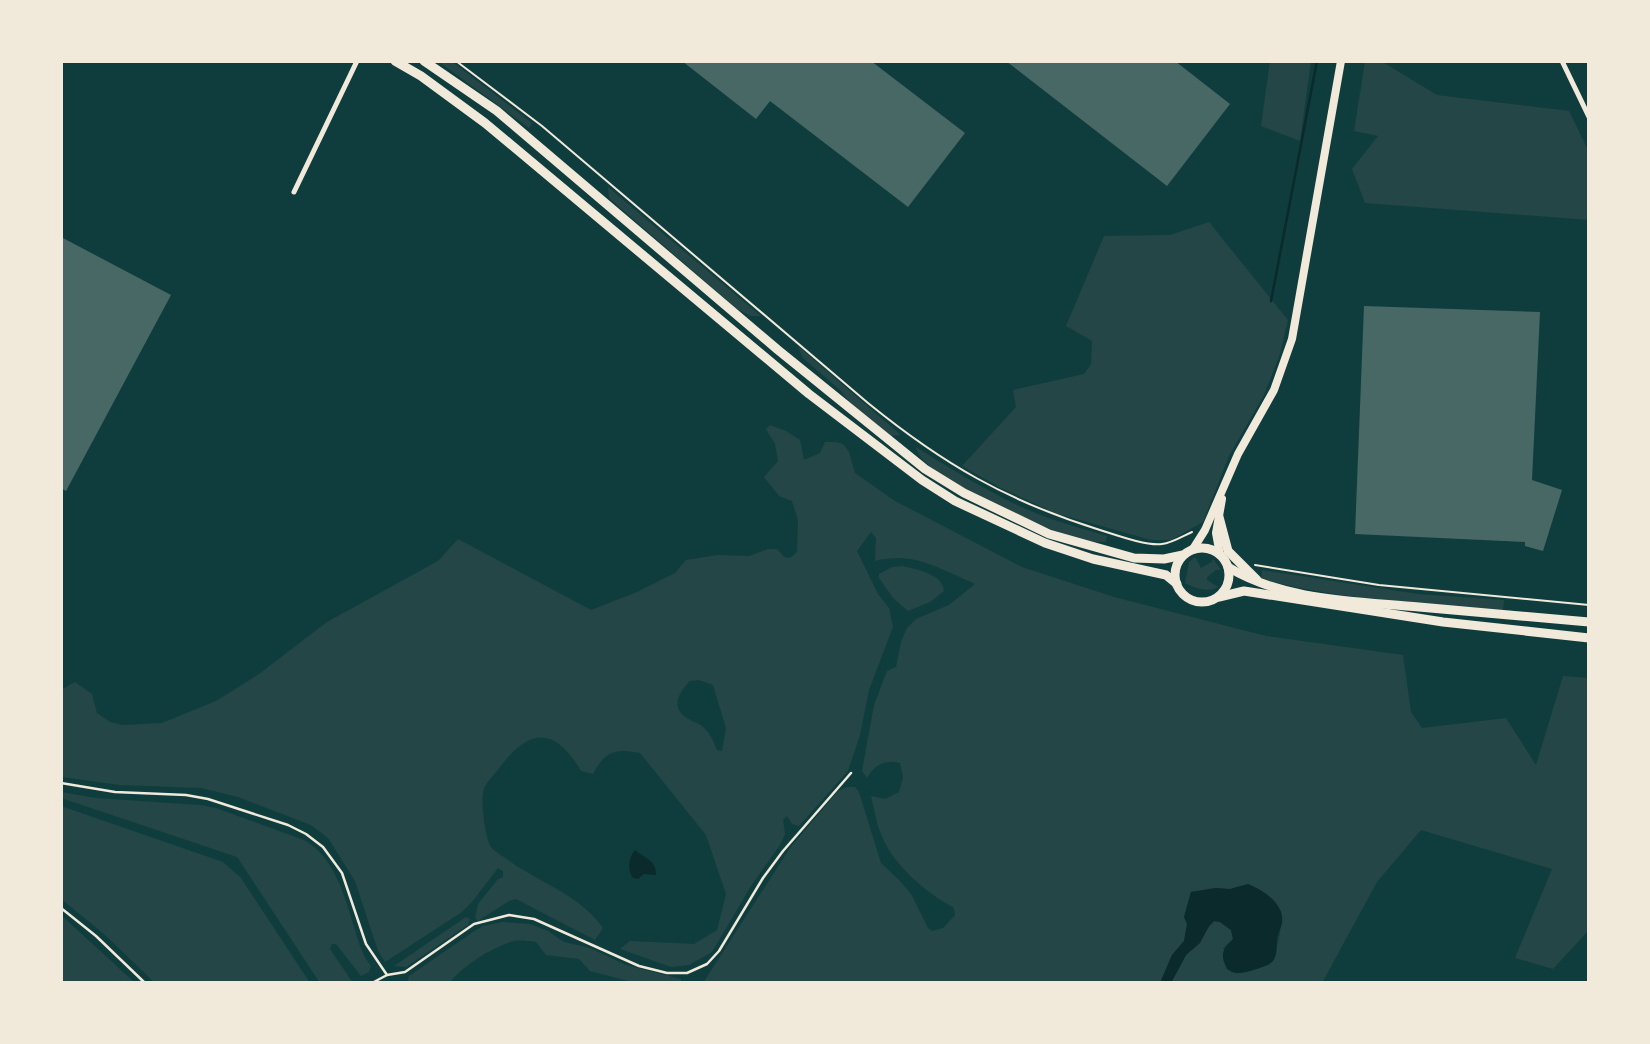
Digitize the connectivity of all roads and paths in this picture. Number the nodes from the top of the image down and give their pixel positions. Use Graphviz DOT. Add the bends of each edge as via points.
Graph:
graph roads {
  1 [pos="357,61"];
  2 [pos="395,61"];
  3 [pos="424,61"];
  4 [pos="456,61"];
  5 [pos="1341,61"];
  6 [pos="1562,61"];
  7 [pos="1589,117"];
  8 [pos="294,192"];
  9 [pos="1226,479"];
  10 [pos="1219,517"];
  11 [pos="1197,529"];
  12 [pos="1193,549"];
  13 [pos="1183,555"];
  14 [pos="1220,555"];
  15 [pos="1250,563"];
  16 [pos="1228,567"];
  17 [pos="1177,584"];
  18 [pos="1260,584"];
  19 [pos="1219,597"];
  20 [pos="1589,605"];
  21 [pos="1589,622"];
  22 [pos="1589,638"];
  23 [pos="852,773"];
  24 [pos="61,783"];
  25 [pos="61,908"];
  26 [pos="387,975"];
  27 [pos="145,983"];
  28 [pos="372,983"];
  1 -- 8 [label="street"];
  2 -- 17 [label="main road" via="485,122 768,360 922,480 955,501 1045,543 1166,575"];
  3 -- 13 [label="main road" via="497,111 925,469 1049,534 1134,558"];
  4 -- 11 [label="path" via="542,126 909,436 976,479 1033,507 1133,539 1161,544"];
  5 -- 9 [label="main road" via="1292,339 1273,390"];
  6 -- 7 [label="street"];
  9 -- 10 [label="main road"];
  9 -- 12 [label="main road"];
  10 -- 14 [label="main road" via="1216,541"];
  10 -- 18 [label="main road" via="1228,551"];
  12 -- 13 [label="main road"];
  12 -- 14 [label="main road" via="1205,548"];
  13 -- 17 [label="main road" via="1176,570"];
  14 -- 16 [label="main road"];
  15 -- 20 [label="path" via="1379,585"];
  16 -- 18 [label="main road"];
  16 -- 19 [label="main road" via="1228,583"];
  17 -- 19 [label="main road" via="1196,601"];
  18 -- 21 [label="main road" via="1352,601"];
  19 -- 22 [label="main road" via="1244,591 1443,622"];
  23 -- 26 [label="lane" via="783,851 719,951 707,964 687,973 639,966 534,919 509,915 474,924 405,972"];
  24 -- 26 [label="lane" via="208,799 306,834 323,846 338,866 366,944"];
  25 -- 27 [label="lane"];
  26 -- 28 [label="lane"];
}
